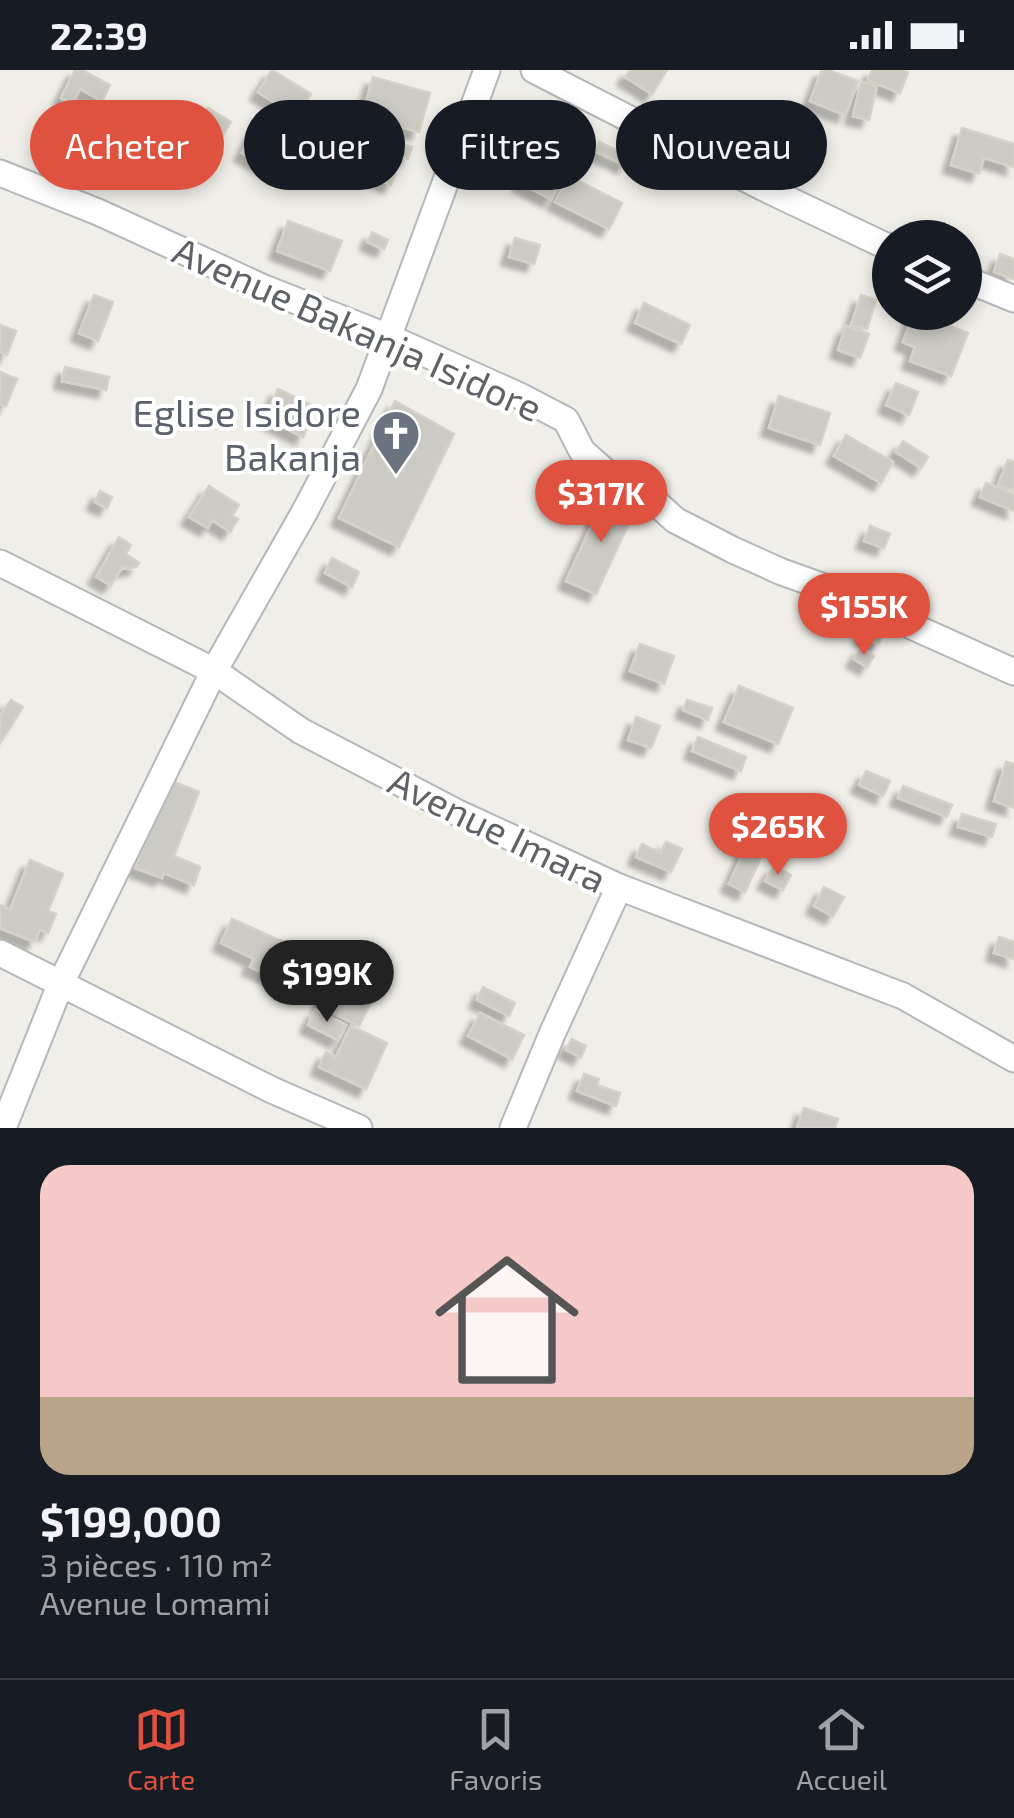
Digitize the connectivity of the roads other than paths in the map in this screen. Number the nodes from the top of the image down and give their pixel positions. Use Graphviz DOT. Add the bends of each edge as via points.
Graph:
graph roads {
  1 [pos="486,70"];
  2 [pos="534,70"];
  3 [pos="0,173"];
  4 [pos="872,239"];
  5 [pos="982,286"];
  6 [pos="1014,299"];
  7 [pos="388,336"];
  8 [pos="0,563"];
  9 [pos="214,671"];
  10 [pos="1014,672"];
  11 [pos="619,887"];
  12 [pos="0,953"];
  13 [pos="62,984"];
  14 [pos="1014,1059"];
  15 [pos="3,1128"];
  16 [pos="359,1128"];
  17 [pos="513,1128"];
  1 -- 7 [label="street"];
  2 -- 4 [label="street"];
  3 -- 7 [label="street, Avenue Bakanja Isidore"];
  5 -- 6 [label="street"];
  7 -- 9 [label="street" via="370,389"];
  7 -- 10 [label="street, Avenue Bakanja Isidore" via="566,420 582,451 676,520"];
  8 -- 9 [label="street, Avenue Imara"];
  9 -- 11 [label="street, Avenue Imara" via="301,731"];
  9 -- 13 [label="street"];
  11 -- 14 [label="street, Avenue Imara" via="902,996"];
  11 -- 17 [label="street"];
  12 -- 13 [label="street"];
  13 -- 15 [label="street"];
  13 -- 16 [label="street"];
}
